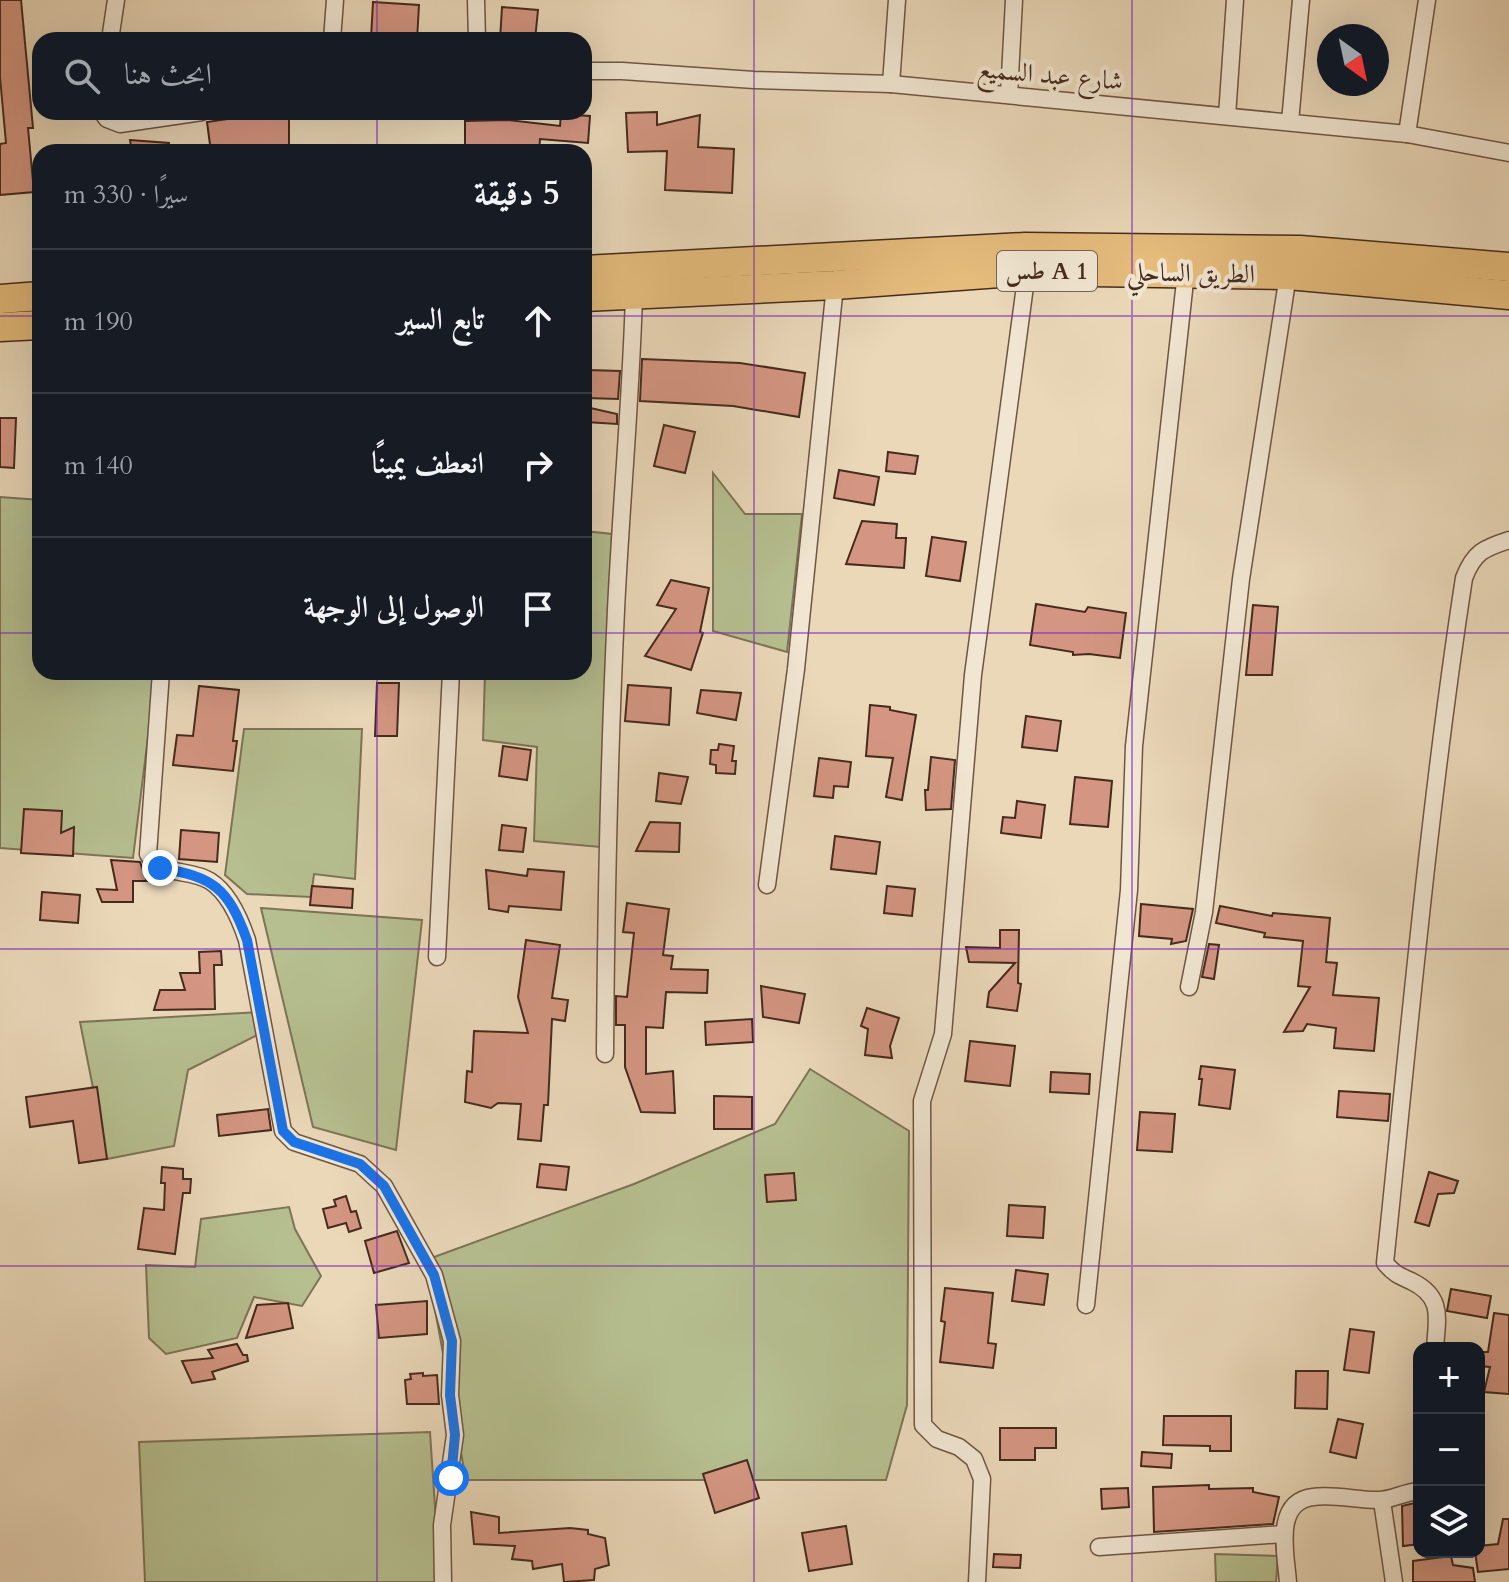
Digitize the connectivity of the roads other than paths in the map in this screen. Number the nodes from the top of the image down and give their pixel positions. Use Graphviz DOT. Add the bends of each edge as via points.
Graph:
graph roads {
  1 [pos="116,0"];
  2 [pos="335,0"];
  3 [pos="476,0"];
  4 [pos="897,0"];
  5 [pos="1014,0"];
  6 [pos="1235,0"];
  7 [pos="1301,0"];
  8 [pos="1427,0"];
  9 [pos="111,32"];
  10 [pos="333,32"];
  11 [pos="477,32"];
  12 [pos="592,71"];
  13 [pos="891,84"];
  14 [pos="1009,95"];
  15 [pos="1227,116"];
  16 [pos="110,120"];
  17 [pos="147,120"];
  18 [pos="1290,122"];
  19 [pos="1407,134"];
  20 [pos="1509,153"];
  21 [pos="1509,267"];
  22 [pos="592,270"];
  23 [pos="1027,271"];
  24 [pos="1186,272"];
  25 [pos="1288,275"];
  26 [pos="835,285"];
  27 [pos="634,294"];
  28 [pos="1509,295"];
  29 [pos="32,297"];
  30 [pos="592,297"];
  31 [pos="0,299"];
  32 [pos="32,325"];
  33 [pos="0,327"];
  34 [pos="1509,540"];
  35 [pos="160,680"];
  36 [pos="451,680"];
  37 [pos="767,885"];
  38 [pos="437,957"];
  39 [pos="1189,987"];
  40 [pos="605,1054"];
  41 [pos="1086,1305"];
  42 [pos="1435,1342"];
  43 [pos="1413,1491"];
  44 [pos="1382,1501"];
  45 [pos="1284,1534"];
  46 [pos="1099,1547"];
  47 [pos="443,1582"];
  48 [pos="977,1582"];
  49 [pos="1288,1582"];
  50 [pos="1394,1582"];
  1 -- 9 [label="street"];
  2 -- 10 [label="street"];
  3 -- 11 [label="street"];
  4 -- 13 [label="street"];
  5 -- 14 [label="street"];
  6 -- 15 [label="street"];
  7 -- 18 [label="street"];
  8 -- 19 [label="street"];
  12 -- 13 [label="street, شارع عبد السميع"];
  13 -- 14 [label="street, شارع عبد السميع"];
  14 -- 15 [label="street, شارع عبد السميع"];
  15 -- 18 [label="street, شارع عبد السميع"];
  16 -- 17 [label="street"];
  18 -- 19 [label="street, شارع عبد السميع"];
  19 -- 20 [label="street, شارع عبد السميع"];
  21 -- 22 [label="highway, الطريق الساحلي / طس A 1" via="1300,250 1025,247"];
  23 -- 24 [label="highway, الطريق الساحلي / طس A 1"];
  23 -- 26 [label="highway, الطريق الساحلي / طس A 1"];
  23 -- 48 [label="street" via="973,675 943,1034 922,1101 923,1425 974,1459 982,1479"];
  24 -- 25 [label="highway, الطريق الساحلي / طس A 1"];
  24 -- 41 [label="street" via="1134,746 1129,890"];
  25 -- 28 [label="highway, الطريق الساحلي / طس A 1"];
  25 -- 39 [label="street" via="1241,579 1204,912"];
  26 -- 27 [label="highway, الطريق الساحلي / طس A 1"];
  26 -- 37 [label="street" via="796,669"];
  27 -- 30 [label="highway, الطريق الساحلي / طس A 1"];
  27 -- 40 [label="street" via="610,762"];
  29 -- 31 [label="highway"];
  32 -- 33 [label="highway"];
  34 -- 42 [label="street" via="1485,548 1471,560 1464,578 1425,862 1385,1263 1395,1275 1430,1294 1437,1307"];
  35 -- 47 [label="street" via="148,854 160,868 209,880 241,922 283,1131 294,1142 360,1164 384,1186 434,1275 452,1341 455,1435 442,1525"];
  36 -- 38 [label="street"];
  43 -- 44 [label="street"];
  44 -- 45 [label="street" via="1312,1496 1287,1514"];
  44 -- 50 [label="street"];
  45 -- 46 [label="street"];
  45 -- 49 [label="street"];
}
